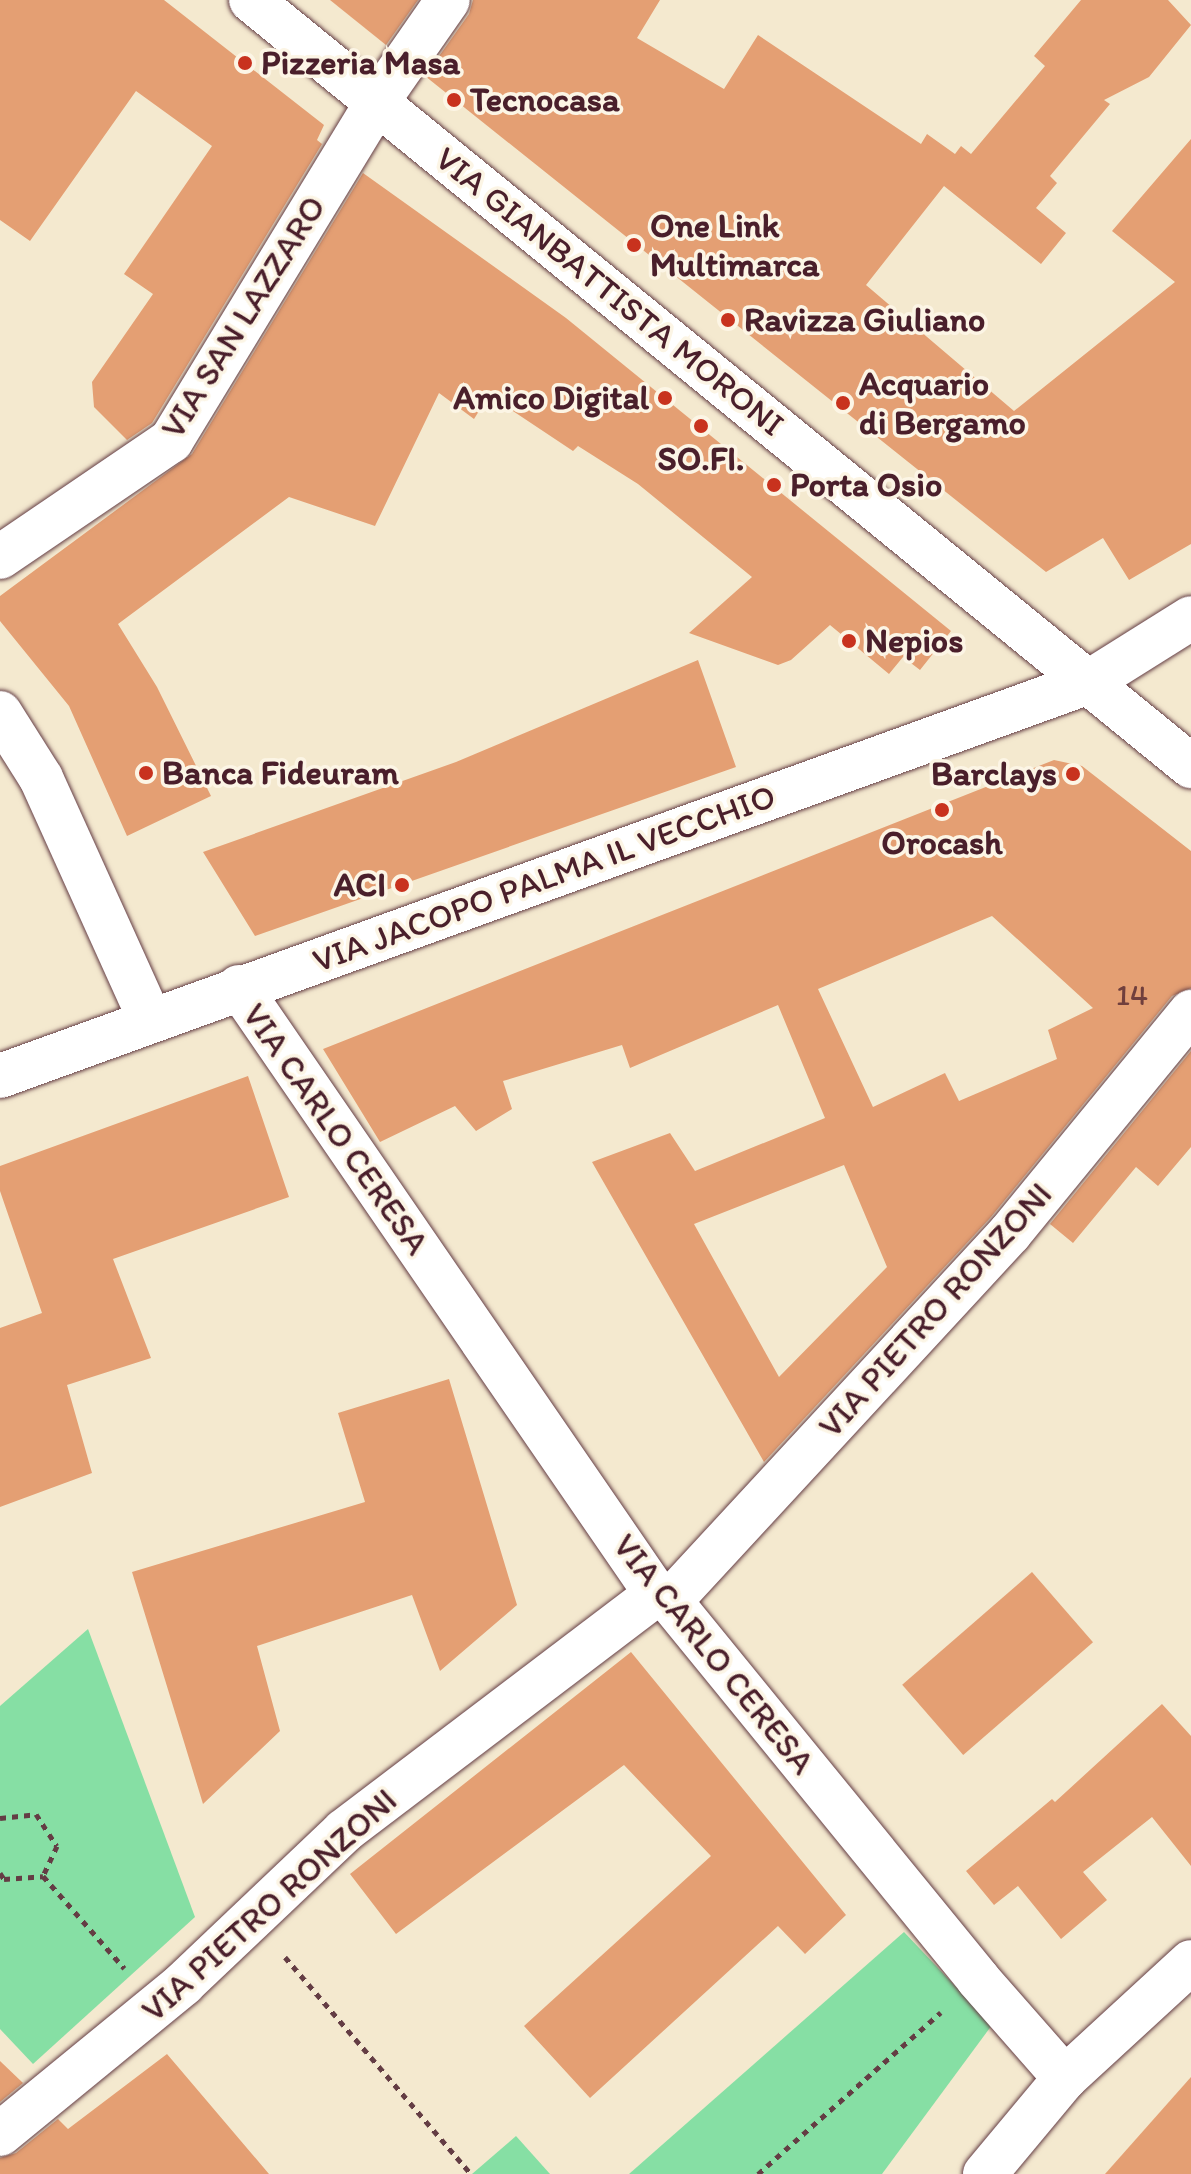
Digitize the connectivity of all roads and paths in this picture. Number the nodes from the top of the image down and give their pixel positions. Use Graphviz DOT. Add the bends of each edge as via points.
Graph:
graph roads {
  1 [pos="251,0"];
  2 [pos="448,0"];
  3 [pos="377,102"];
  4 [pos="0,557"];
  5 [pos="1191,618"];
  6 [pos="1089,682"];
  7 [pos="0,713"];
  8 [pos="1191,766"];
  9 [pos="239,987"];
  10 [pos="1191,1012"];
  11 [pos="150,1019"];
  12 [pos="0,1076"];
  13 [pos="663,1597"];
  14 [pos="0,1818"];
  15 [pos="0,1873"];
  16 [pos="43,1876"];
  17 [pos="254,1921"];
  18 [pos="1191,1962"];
  19 [pos="978,1979"];
  20 [pos="157,2007"];
  21 [pos="1065,2078"];
  22 [pos="0,2134"];
  23 [pos="471,2174"];
  24 [pos="758,2174"];
  25 [pos="985,2174"];
  1 -- 3 [label="street, VIA GIANBATTISTA MORONI"];
  2 -- 3 [label="street, VIA SAN LAZZARO"];
  3 -- 4 [label="street, VIA SAN LAZZARO" via="171,441"];
  3 -- 6 [label="street, VIA GIANBATTISTA MORONI"];
  5 -- 6 [label="street, VIA JACOPO PALMA IL VECCHIO"];
  6 -- 8 [label="street, VIA GIANBATTISTA MORONI"];
  6 -- 9 [label="street, VIA JACOPO PALMA IL VECCHIO"];
  7 -- 11 [label="street" via="41,778"];
  9 -- 11 [label="street, VIA JACOPO PALMA IL VECCHIO"];
  9 -- 13 [label="street, VIA CARLO CERESA"];
  10 -- 13 [label="street, VIA PIETRO RONZONI" via="1010,1233"];
  11 -- 12 [label="street, VIA JACOPO PALMA IL VECCHIO"];
  13 -- 17 [label="street, VIA PIETRO RONZONI" via="344,1831"];
  13 -- 19 [label="street, VIA CARLO CERESA"];
  14 -- 16 [label="path" via="36,1814 57,1846"];
  15 -- 16 [label="path" via="4,1879"];
  16 -- 20 [label="path"];
  17 -- 20 [label="street, VIA PIETRO RONZONI"];
  17 -- 23 [label="path"];
  18 -- 21 [label="street"];
  19 -- 21 [label="street, VIA CARLO CERESA"];
  19 -- 24 [label="path"];
  20 -- 22 [label="street, VIA PIETRO RONZONI"];
  21 -- 25 [label="street"];
}
